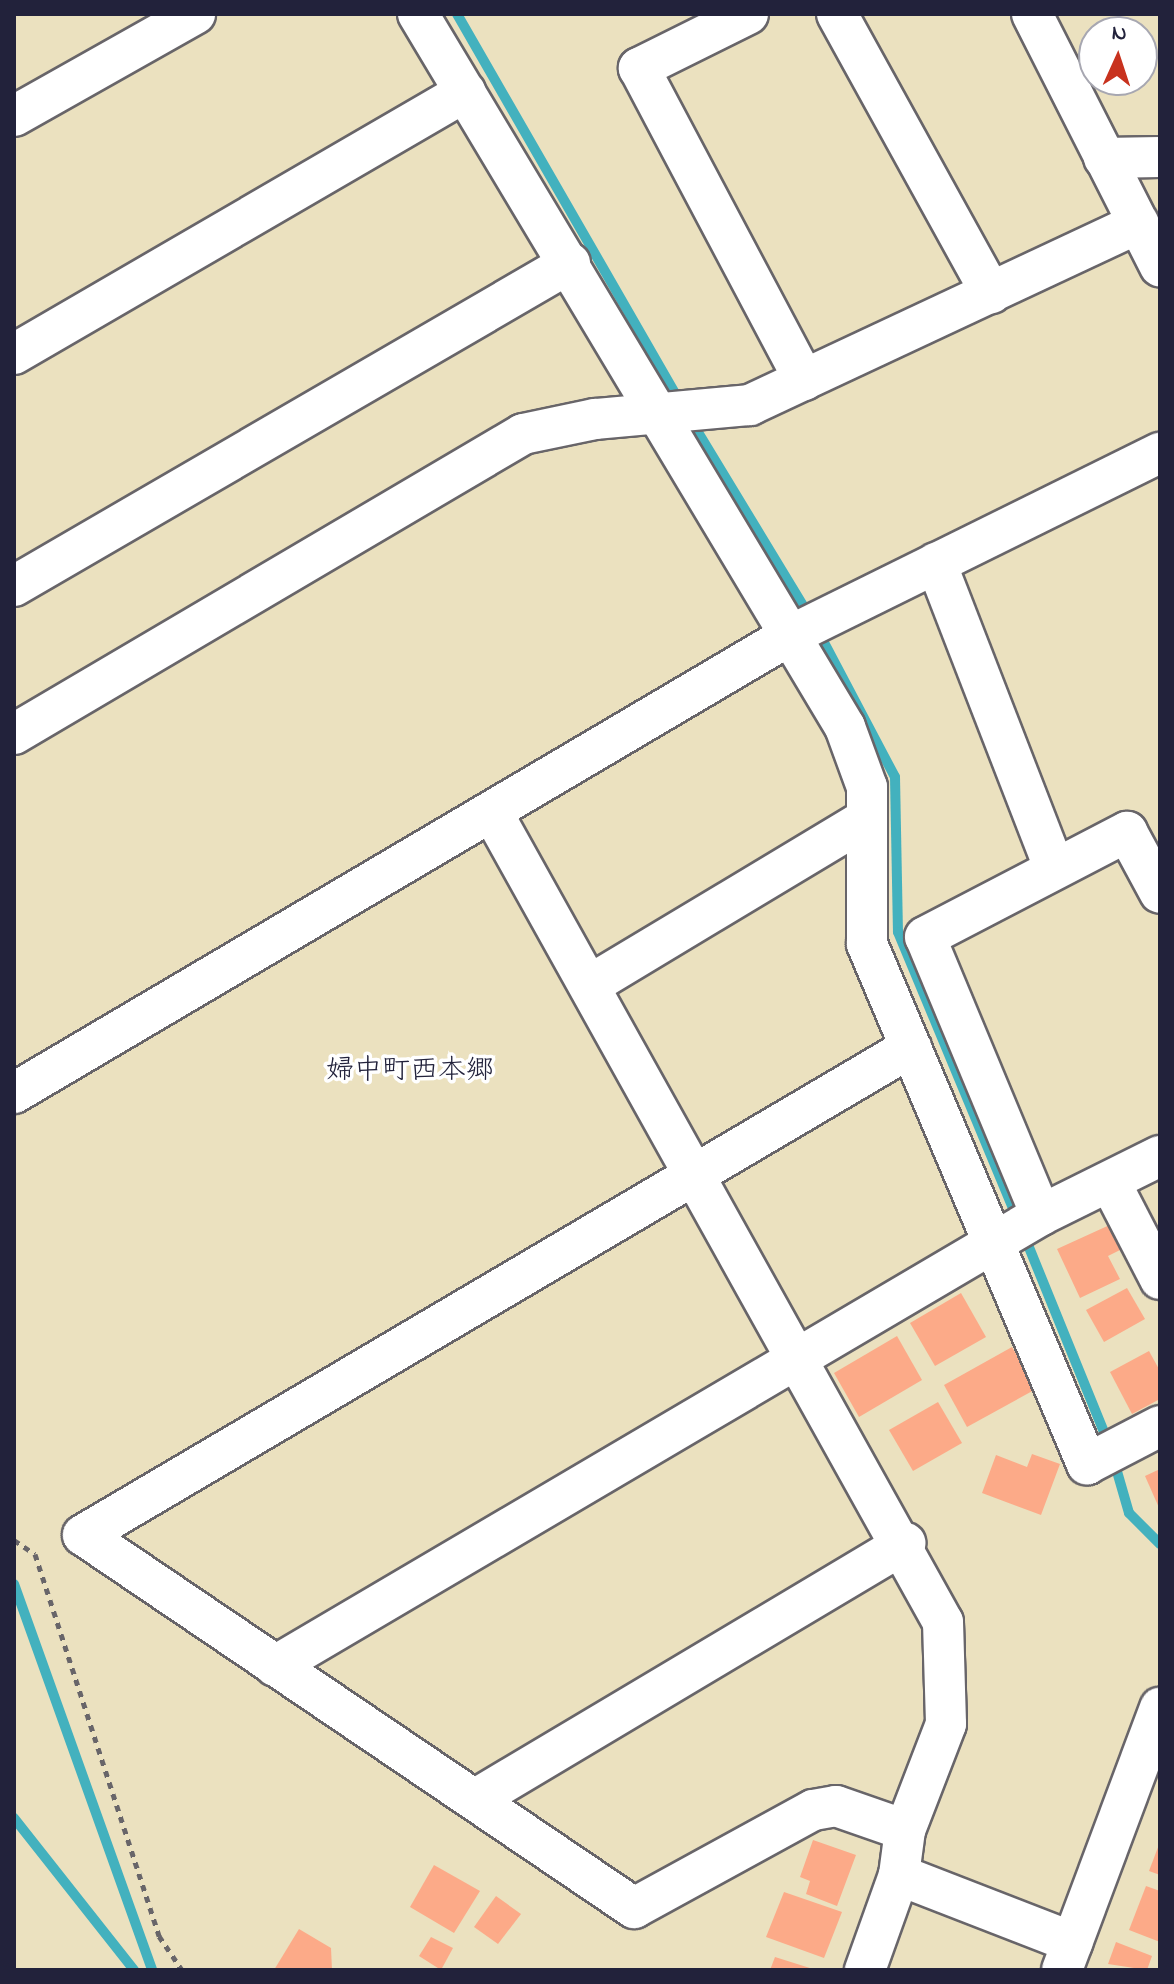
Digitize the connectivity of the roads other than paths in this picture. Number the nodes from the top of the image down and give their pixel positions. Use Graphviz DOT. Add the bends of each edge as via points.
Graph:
graph roads {
  1 [pos="195,14"];
  2 [pos="418,14"];
  3 [pos="748,14"];
  4 [pos="837,14"];
  5 [pos="1032,14"];
  6 [pos="465,92"];
  7 [pos="14,116"];
  8 [pos="1160,157"];
  9 [pos="1104,158"];
  10 [pos="1139,223"];
  11 [pos="570,263"];
  12 [pos="1160,266"];
  13 [pos="991,293"];
  14 [pos="14,354"];
  15 [pos="804,380"];
  16 [pos="665,418"];
  17 [pos="1160,453"];
  18 [pos="936,563"];
  19 [pos="14,586"];
  20 [pos="787,637"];
  21 [pos="15,732"];
  22 [pos="493,814"];
  23 [pos="865,820"];
  24 [pos="1053,865"];
  25 [pos="1160,893"];
  26 [pos="590,985"];
  27 [pos="911,1047"];
  28 [pos="14,1093"];
  29 [pos="1160,1156"];
  30 [pos="693,1172"];
  31 [pos="1110,1182"];
  32 [pos="1041,1215"];
  33 [pos="995,1243"];
  34 [pos="1160,1279"];
  35 [pos="800,1355"];
  36 [pos="1160,1426"];
  37 [pos="905,1543"];
  38 [pos="275,1666"];
  39 [pos="1160,1708"];
  40 [pos="1147,1790"];
  41 [pos="476,1799"];
  42 [pos="905,1830"];
  43 [pos="899,1875"];
  44 [pos="1067,1956"];
  45 [pos="865,1970"];
  1 -- 7 [label="street"];
  2 -- 6 [label="street"];
  3 -- 15 [label="street" via="639,68"];
  4 -- 13 [label="street"];
  5 -- 9 [label="street"];
  6 -- 11 [label="street"];
  6 -- 14 [label="street"];
  8 -- 9 [label="street"];
  9 -- 10 [label="street"];
  10 -- 12 [label="street"];
  10 -- 13 [label="street"];
  11 -- 16 [label="street"];
  11 -- 19 [label="street"];
  13 -- 15 [label="street"];
  15 -- 16 [label="street" via="750,405"];
  16 -- 20 [label="street"];
  16 -- 21 [label="street" via="595,419 523,434"];
  17 -- 18 [label="street"];
  18 -- 20 [label="street"];
  18 -- 24 [label="street"];
  20 -- 22 [label="street"];
  20 -- 23 [label="street" via="845,727 867,787"];
  22 -- 26 [label="street"];
  22 -- 28 [label="street"];
  23 -- 26 [label="street"];
  23 -- 27 [label="street" via="867,944"];
  24 -- 25 [label="street" via="1127,832"];
  24 -- 32 [label="street" via="925,937"];
  26 -- 30 [label="street"];
  27 -- 30 [label="street"];
  27 -- 33 [label="street"];
  29 -- 31 [label="street"];
  30 -- 35 [label="street"];
  30 -- 38 [label="street" via="83,1535"];
  31 -- 32 [label="street"];
  31 -- 34 [label="street"];
  32 -- 33 [label="street"];
  33 -- 35 [label="street"];
  33 -- 36 [label="street" via="1087,1464"];
  35 -- 37 [label="street"];
  35 -- 38 [label="street"];
  37 -- 41 [label="street"];
  37 -- 42 [label="street" via="943,1622 949,1669 946,1724"];
  38 -- 41 [label="street"];
  39 -- 40 [label="street"];
  40 -- 44 [label="street"];
  41 -- 42 [label="street" via="634,1908 813,1810 836,1806"];
  42 -- 43 [label="street"];
  43 -- 44 [label="street"];
  43 -- 45 [label="street"];
}
